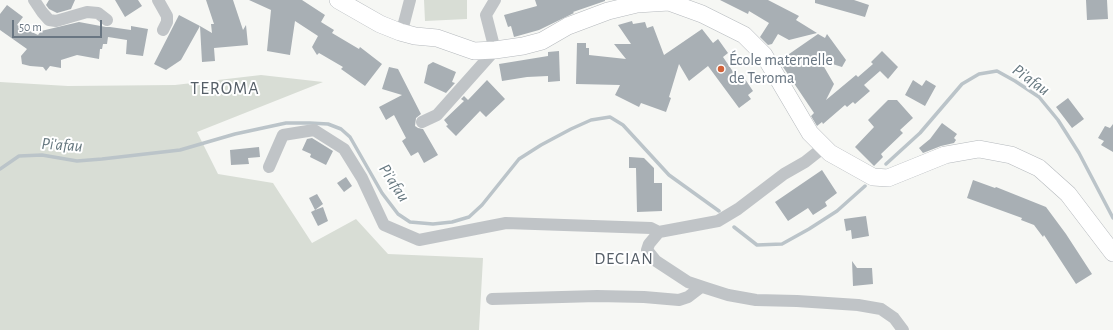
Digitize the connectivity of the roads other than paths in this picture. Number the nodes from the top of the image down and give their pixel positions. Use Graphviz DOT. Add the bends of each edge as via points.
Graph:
graph roads {
  1 [pos="34,0"];
  2 [pos="158,0"];
  3 [pos="338,0"];
  4 [pos="410,0"];
  5 [pos="495,0"];
  6 [pos="107,20"];
  7 [pos="163,30"];
  8 [pos="400,32"];
  9 [pos="495,50"];
  10 [pos="422,122"];
  11 [pos="824,147"];
  12 [pos="269,167"];
  13 [pos="659,232"];
  14 [pos="1113,253"];
  15 [pos="701,287"];
  16 [pos="492,299"];
  17 [pos="903,330"];
  1 -- 6 [label="street" via="50,20 56,22 87,12 98,13"];
  2 -- 7 [label="street" via="167,16"];
  3 -- 8 [label="main road" via="380,24"];
  4 -- 8 [label="street"];
  5 -- 9 [label="street" via="486,15"];
  8 -- 9 [label="main road" via="437,38 474,51"];
  9 -- 10 [label="street" via="437,115"];
  9 -- 11 [label="main road" via="542,41 568,26 608,11 637,4 669,2 702,14 744,35 764,55 810,133"];
  11 -- 13 [label="street" via="718,221"];
  11 -- 14 [label="main road" via="873,177 888,178 945,155 979,149 1011,155 1039,168 1068,194"];
  12 -- 13 [label="street" via="283,135 314,130 344,149 362,178 384,225 419,240 506,223 651,228"];
  13 -- 15 [label="street" via="647,250 656,261 688,282"];
  15 -- 16 [label="street" via="679,300 597,296"];
  15 -- 17 [label="street" via="756,300 858,305 882,310 894,318"];
}
